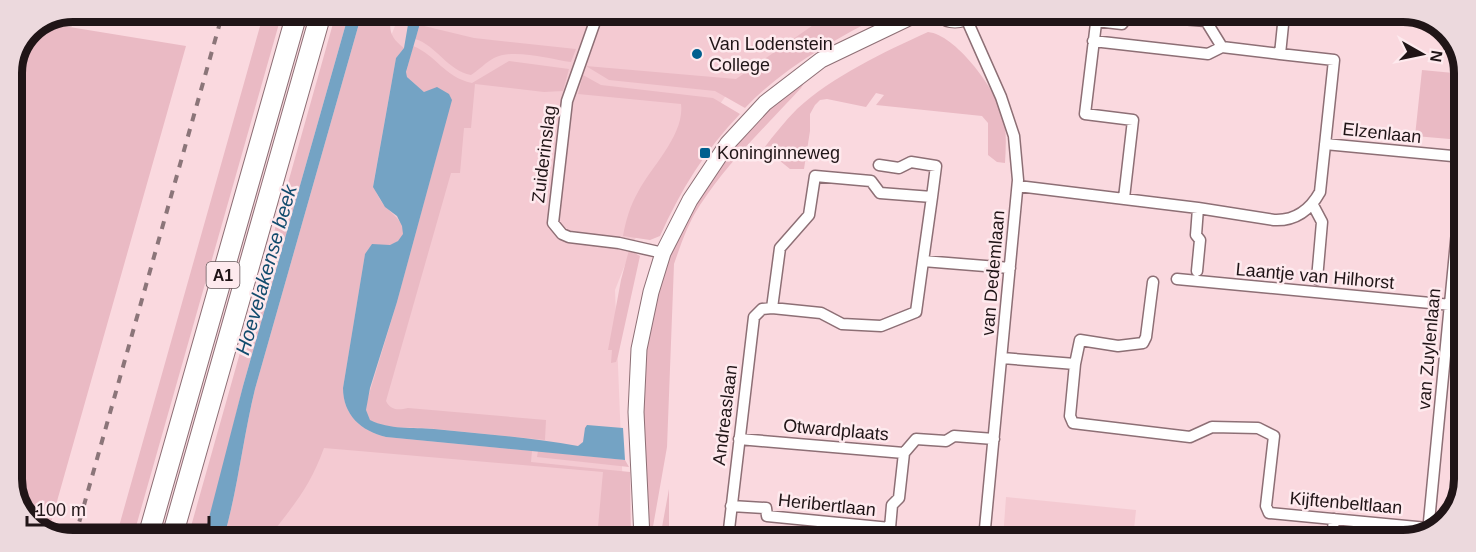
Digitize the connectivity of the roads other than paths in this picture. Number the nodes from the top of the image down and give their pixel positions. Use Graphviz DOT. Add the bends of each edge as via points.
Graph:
graph roads {
  1 [pos="294,22"];
  2 [pos="318,22"];
  3 [pos="595,22"];
  4 [pos="900,22"];
  5 [pos="970,22"];
  6 [pos="1096,22"];
  7 [pos="1207,22"];
  8 [pos="1283,22"];
  9 [pos="1093,41"];
  10 [pos="1222,47"];
  11 [pos="1280,54"];
  12 [pos="1325,144"];
  13 [pos="1453,156"];
  14 [pos="879,165"];
  15 [pos="1018,186"];
  16 [pos="932,197"];
  17 [pos="1124,198"];
  18 [pos="1313,205"];
  19 [pos="1198,208"];
  20 [pos="663,253"];
  21 [pos="924,261"];
  22 [pos="1010,268"];
  23 [pos="1453,268"];
  24 [pos="1197,271"];
  25 [pos="1177,279"];
  26 [pos="1317,279"];
  27 [pos="1153,282"];
  28 [pos="1450,304"];
  29 [pos="1454,305"];
  30 [pos="772,308"];
  31 [pos="1002,358"];
  32 [pos="1075,364"];
  33 [pos="739,439"];
  34 [pos="994,439"];
  35 [pos="904,453"];
  36 [pos="731,506"];
  37 [pos="1334,519"];
  38 [pos="1433,520"];
  39 [pos="890,528"];
  40 [pos="1415,528"];
  41 [pos="150,530"];
  42 [pos="174,530"];
  43 [pos="642,530"];
  44 [pos="729,530"];
  45 [pos="985,530"];
  46 [pos="1333,530"];
  1 -- 41 [label="highway, A1"];
  2 -- 42 [label="highway, A1"];
  3 -- 20 [label="street, Zuiderinslag" via="567,101 553,223 570,237"];
  4 -- 20 [label="main road" via="821,60 765,103 728,143 690,200"];
  5 -- 15 [label="street, van Dedemlaan" via="1014,136"];
  6 -- 9 [label="street"];
  7 -- 10 [label="street"];
  8 -- 11 [label="street"];
  9 -- 10 [label="street" via="1208,54"];
  9 -- 17 [label="street" via="1085,114 1133,120"];
  10 -- 11 [label="street"];
  11 -- 12 [label="street" via="1334,60"];
  12 -- 13 [label="street, Elzenlaan"];
  12 -- 18 [label="street, Elzenlaan" via="1320,192"];
  14 -- 16 [label="street" via="899,168 911,162 936,166"];
  15 -- 17 [label="street"];
  15 -- 22 [label="street, van Dedemlaan"];
  16 -- 21 [label="street"];
  16 -- 30 [label="street" via="880,193 871,181 815,176 809,215 780,248"];
  17 -- 19 [label="street"];
  18 -- 19 [label="street" via="1285,221"];
  18 -- 26 [label="street" via="1322,222"];
  19 -- 24 [label="street"];
  20 -- 43 [label="main road" via="639,349 636,412"];
  21 -- 22 [label="street"];
  21 -- 30 [label="street" via="916,312 881,326 842,324 821,313"];
  22 -- 31 [label="street, van Dedemlaan"];
  23 -- 28 [label="street, van Zuylenlaan"];
  25 -- 28 [label="street, Laantje van Hilhorst"];
  27 -- 32 [label="street, Kijftenbeltlaan" via="1143,343 1118,346 1080,340"];
  28 -- 29 [label="street, Laantje van Hilhorst"];
  28 -- 38 [label="street, van Zuylenlaan"];
  30 -- 33 [label="street, Andreaslaan" via="762,309 754,317"];
  31 -- 32 [label="street"];
  31 -- 34 [label="street, van Dedemlaan"];
  32 -- 37 [label="street, Kijftenbeltlaan" via="1070,416 1073,423 1190,437 1212,427 1258,428 1274,436 1266,506 1269,513"];
  33 -- 35 [label="street, Otwardplaats"];
  33 -- 36 [label="street, Andreaslaan"];
  34 -- 35 [label="street, Otwardplaats" via="916,439"];
  34 -- 45 [label="street, van Dedemlaan"];
  35 -- 39 [label="street, Heribertlaan" via="899,498 892,506"];
  36 -- 39 [label="street, Heribertlaan" via="766,508 767,516"];
  36 -- 44 [label="street, Andreaslaan"];
  37 -- 40 [label="street, Kijftenbeltlaan"];
  37 -- 46 [label="street"];
}
